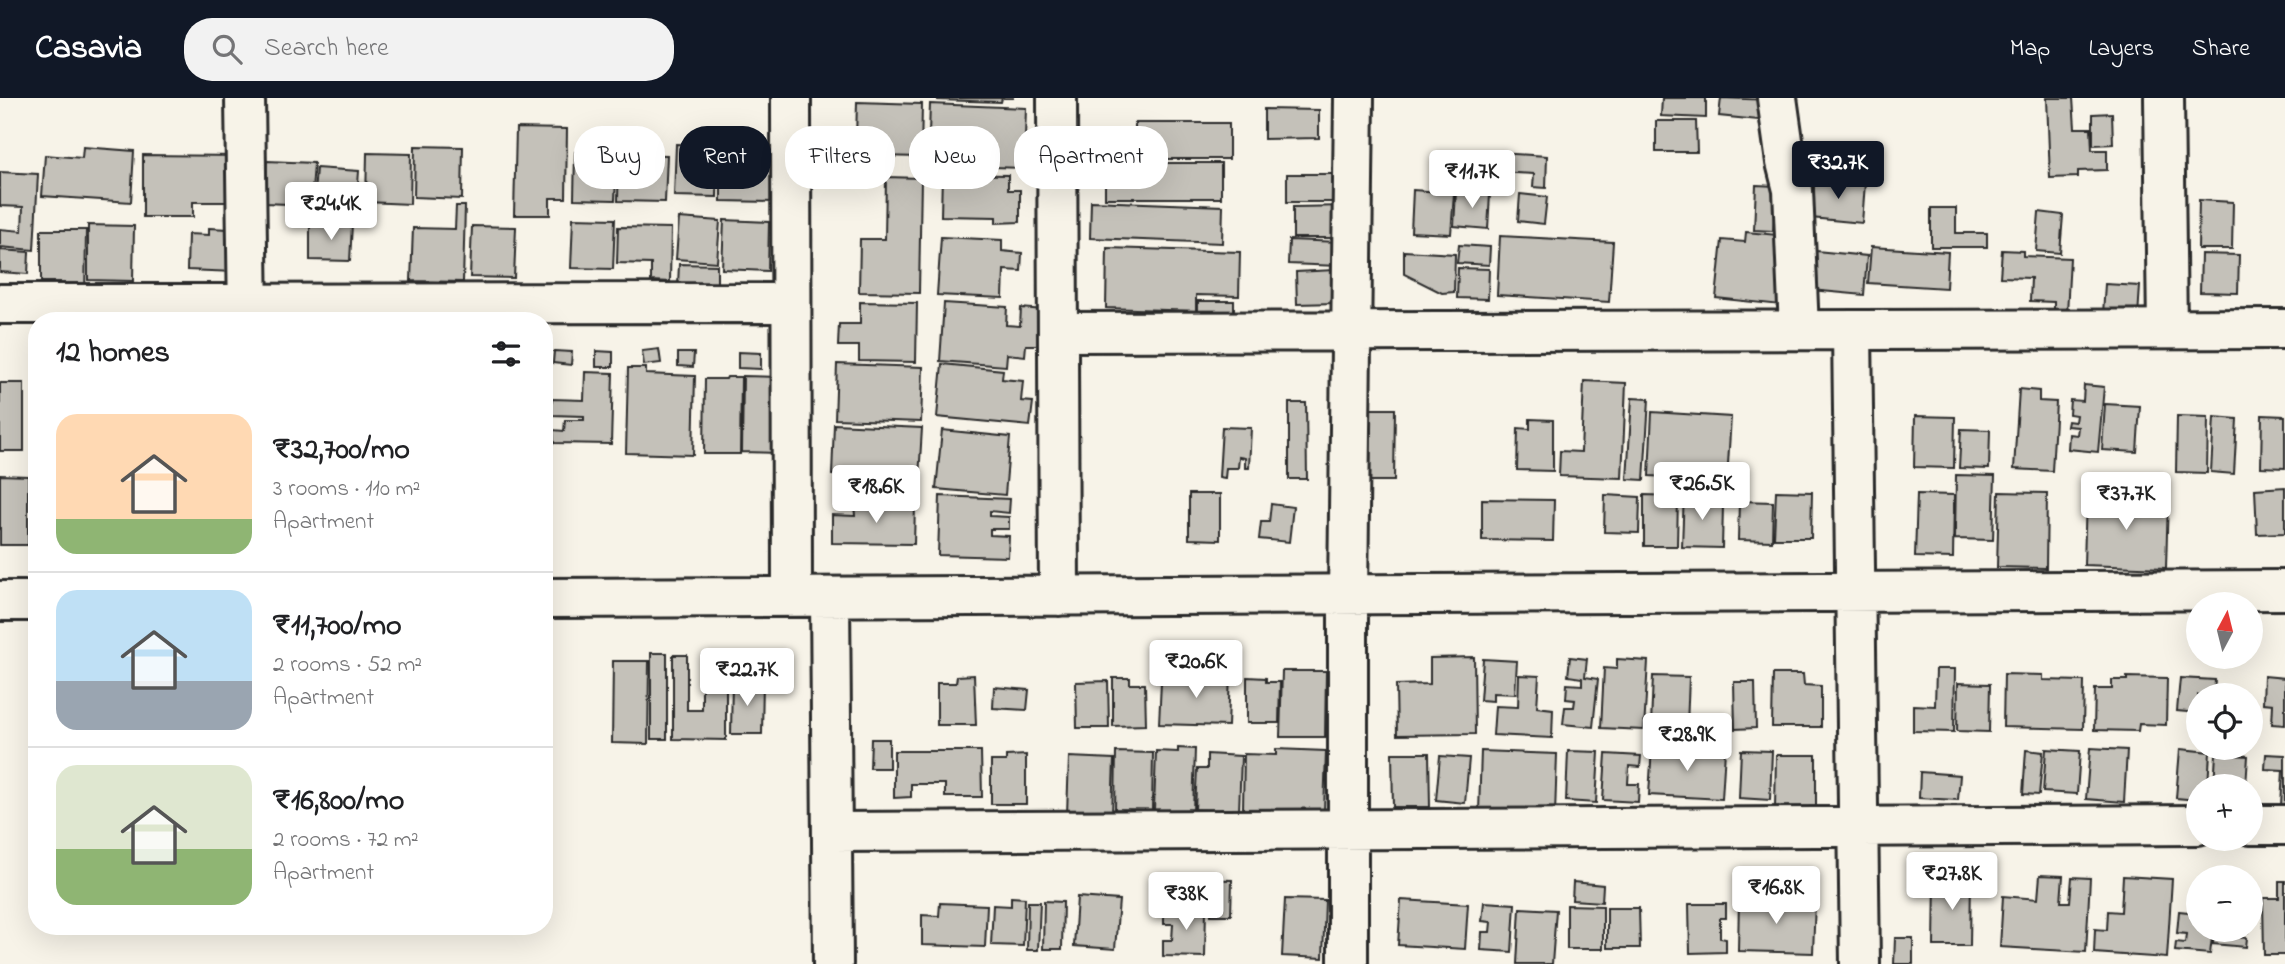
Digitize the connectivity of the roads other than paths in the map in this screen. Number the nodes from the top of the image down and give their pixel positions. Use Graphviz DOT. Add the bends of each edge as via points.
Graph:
graph roads {
  1 [pos="245,98"];
  2 [pos="791,98"];
  3 [pos="1057,98"];
  4 [pos="1354,98"];
  5 [pos="1777,98"];
  6 [pos="2164,98"];
  7 [pos="791,303"];
  8 [pos="0,304"];
  9 [pos="248,312"];
  10 [pos="2167,329"];
  11 [pos="2285,329"];
  12 [pos="1799,330"];
  13 [pos="1852,330"];
  14 [pos="1058,332"];
  15 [pos="1351,332"];
  16 [pos="2285,590"];
  17 [pos="1855,592"];
  18 [pos="1348,595"];
  19 [pos="1059,596"];
  20 [pos="792,597"];
  21 [pos="830,597"];
  22 [pos="553,598"];
  23 [pos="0,601"];
  24 [pos="28,601"];
  25 [pos="2186,825"];
  26 [pos="2263,825"];
  27 [pos="2285,825"];
  28 [pos="1858,827"];
  29 [pos="1348,829"];
  30 [pos="832,832"];
  31 [pos="833,964"];
  32 [pos="1348,964"];
  33 [pos="1860,964"];
  1 -- 9 [label="street"];
  2 -- 7 [label="street"];
  3 -- 14 [label="street"];
  4 -- 15 [label="street"];
  5 -- 12 [label="street" via="1793,190"];
  6 -- 10 [label="street"];
  7 -- 9 [label="street"];
  7 -- 20 [label="street"];
  8 -- 9 [label="street"];
  10 -- 11 [label="street"];
  10 -- 13 [label="street"];
  12 -- 13 [label="street"];
  12 -- 15 [label="street"];
  13 -- 17 [label="street"];
  14 -- 15 [label="street"];
  14 -- 19 [label="street"];
  15 -- 18 [label="street"];
  16 -- 17 [label="street"];
  17 -- 18 [label="street"];
  17 -- 28 [label="street"];
  18 -- 19 [label="street"];
  18 -- 29 [label="street"];
  19 -- 21 [label="street"];
  20 -- 21 [label="street"];
  20 -- 22 [label="street"];
  21 -- 30 [label="street"];
  23 -- 24 [label="street"];
  25 -- 28 [label="street"];
  26 -- 27 [label="street"];
  28 -- 29 [label="street"];
  28 -- 33 [label="street"];
  29 -- 30 [label="street"];
  29 -- 32 [label="street"];
  30 -- 31 [label="street"];
}
